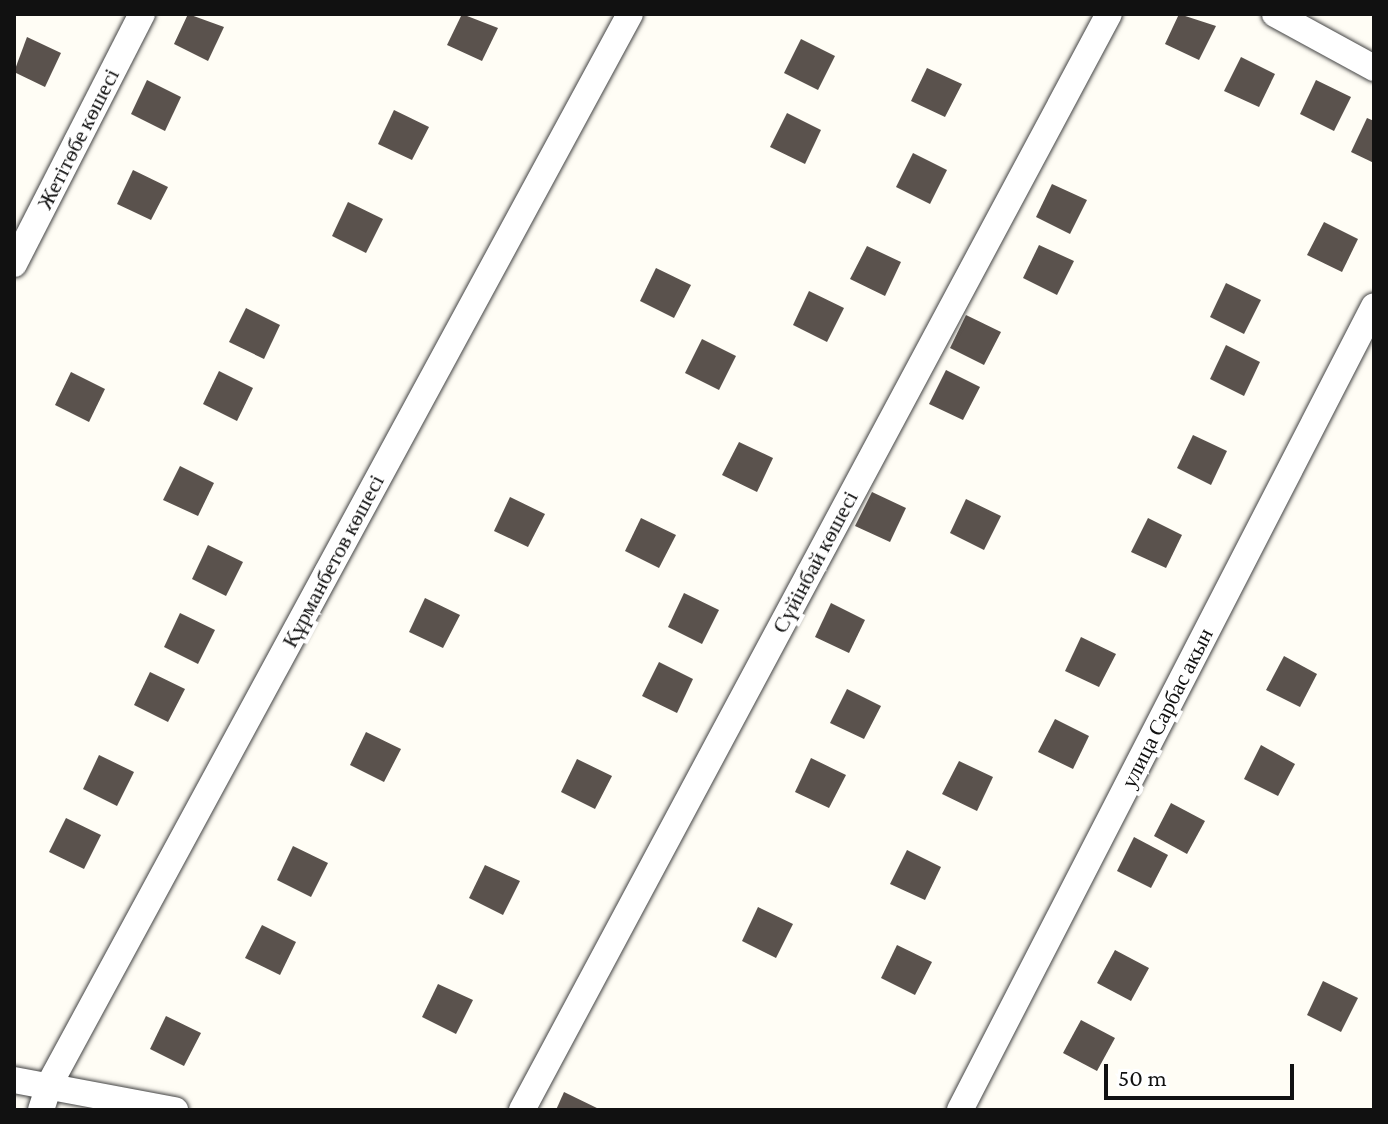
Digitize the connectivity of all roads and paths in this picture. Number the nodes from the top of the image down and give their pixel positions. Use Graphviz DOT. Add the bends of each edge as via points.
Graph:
graph roads {
  1 [pos="142,14"];
  2 [pos="630,14"];
  3 [pos="1109,14"];
  4 [pos="1275,14"];
  5 [pos="1374,68"];
  6 [pos="14,264"];
  7 [pos="1374,306"];
  8 [pos="14,1080"];
  9 [pos="45,1097"];
  10 [pos="175,1110"];
  11 [pos="522,1110"];
  12 [pos="960,1110"];
  1 -- 6 [label="street, Жетітөбе көшесі"];
  2 -- 9 [label="street, Құрманбетов көшесі"];
  3 -- 11 [label="street, Сүйінбай көшесі"];
  4 -- 5 [label="street"];
  7 -- 12 [label="street, улица Сарбас акын"];
  8 -- 9 [label="street"];
  9 -- 10 [label="street"];
}
